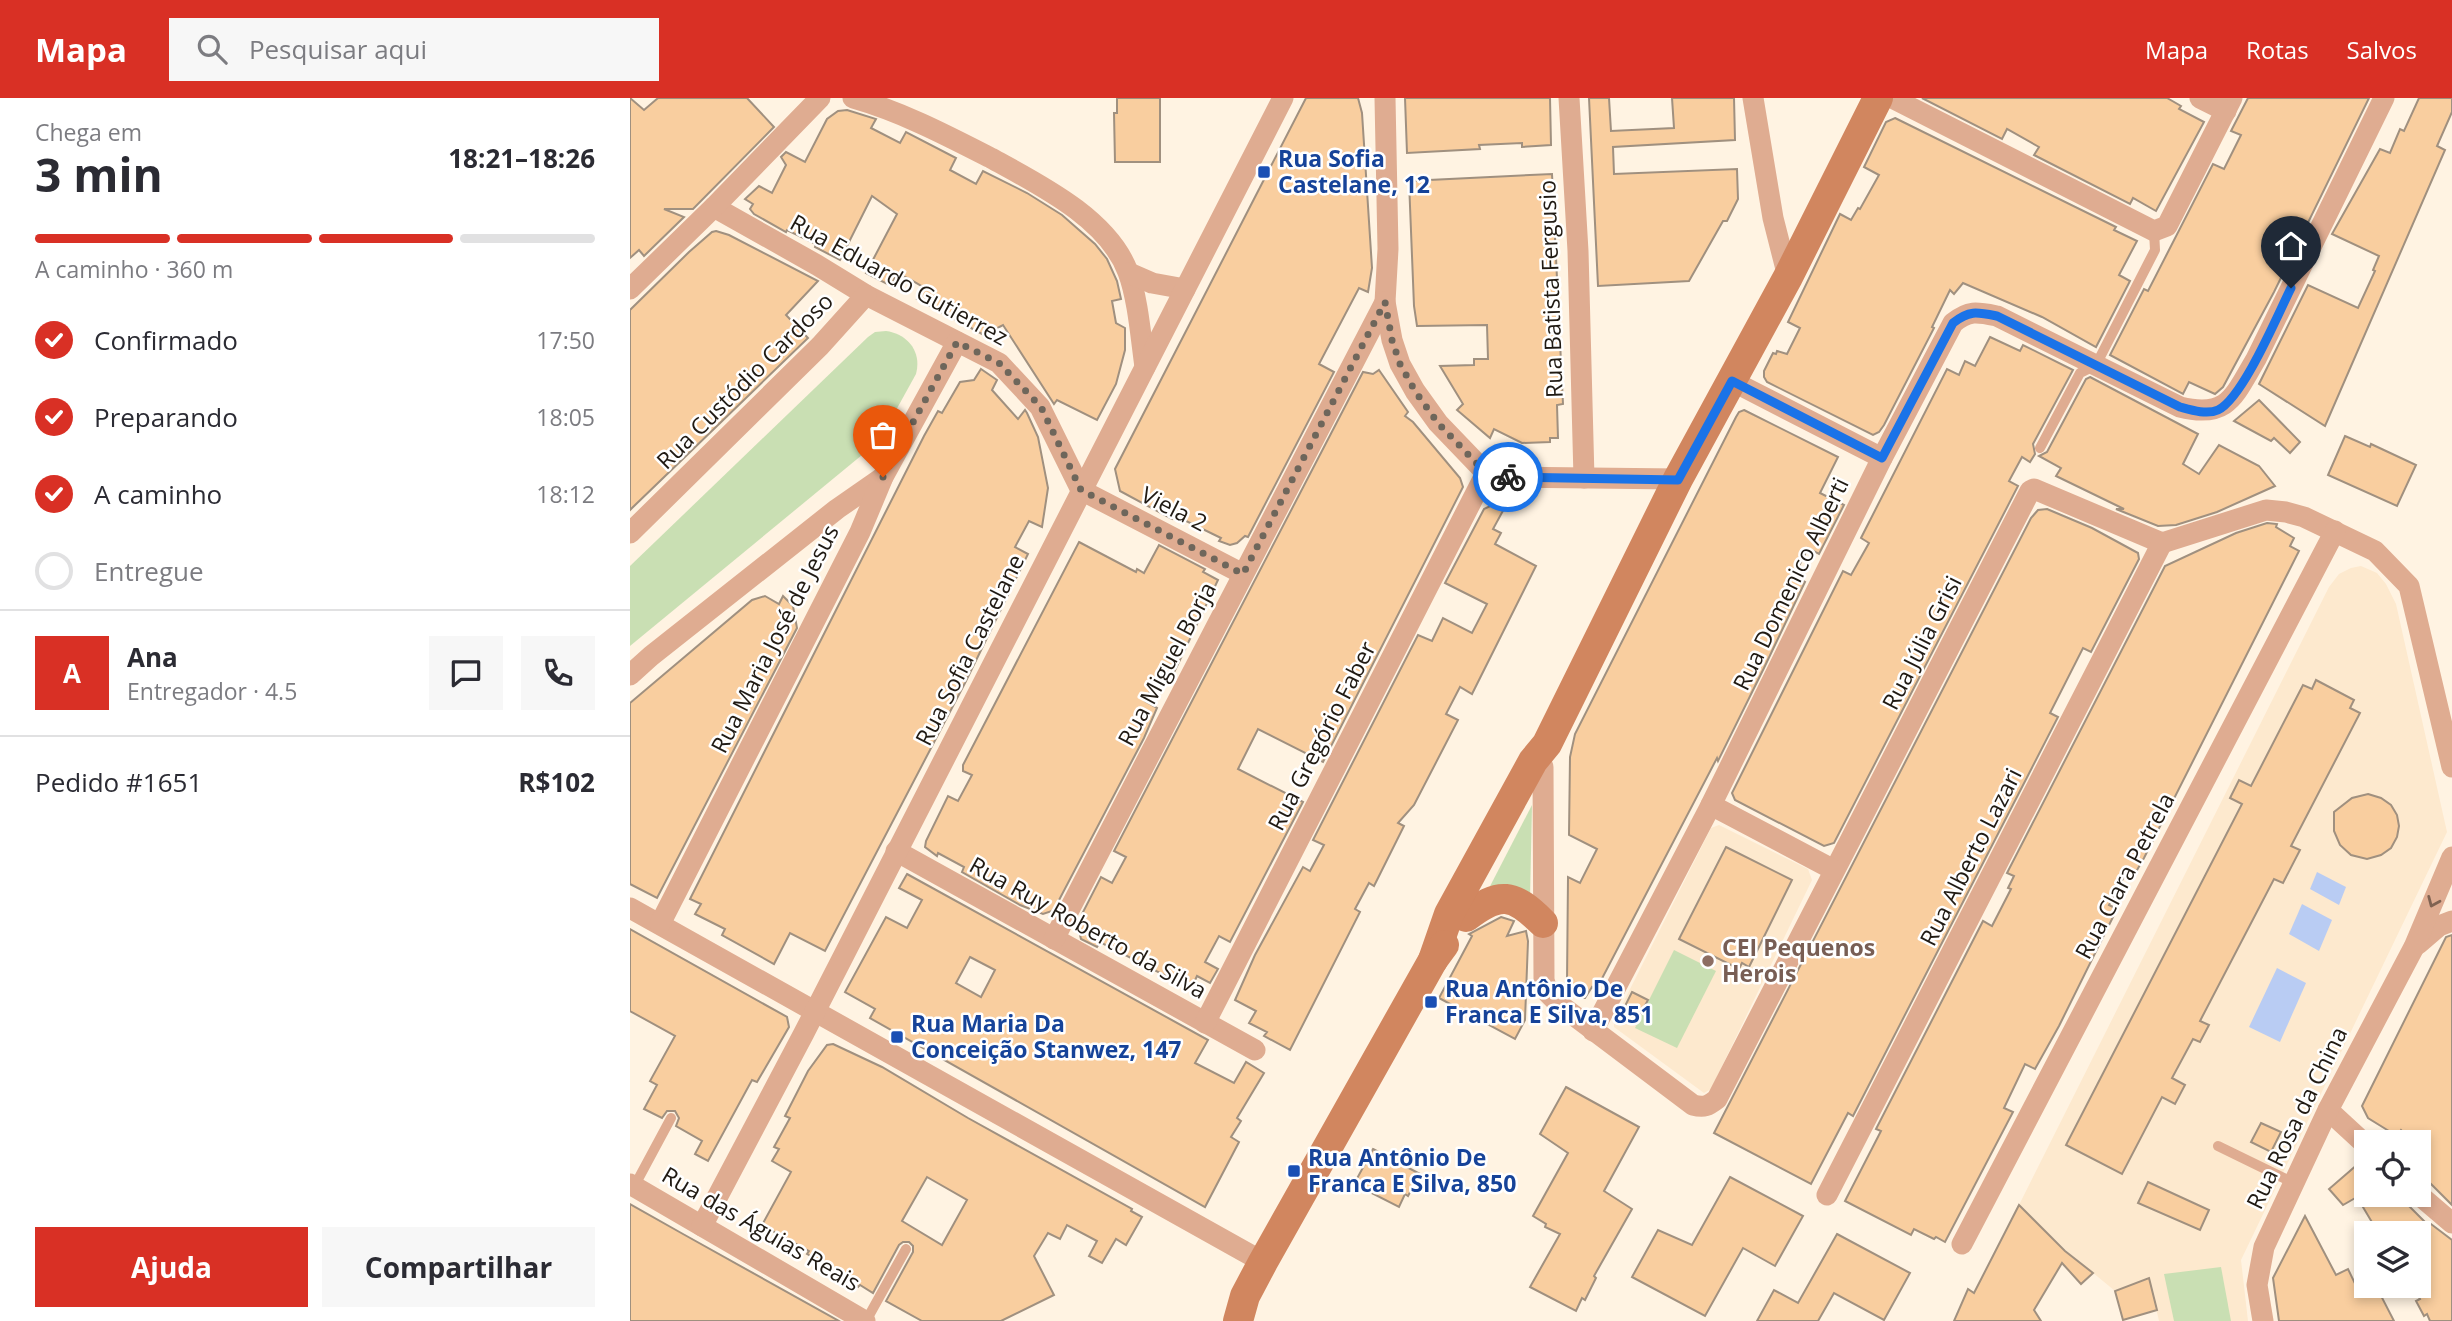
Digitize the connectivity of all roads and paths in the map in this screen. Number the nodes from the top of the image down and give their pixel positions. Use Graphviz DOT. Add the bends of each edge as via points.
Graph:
graph roads {
  1 [pos="820,98"];
  2 [pos="853,98"];
  3 [pos="1283,98"];
  4 [pos="1385,98"];
  5 [pos="1569,98"];
  6 [pos="1753,98"];
  7 [pos="1878,98"];
  8 [pos="1892,98"];
  9 [pos="2200,98"];
  10 [pos="2384,98"];
  11 [pos="888,102"];
  12 [pos="2229,104"];
  13 [pos="714,207"];
  14 [pos="2154,231"];
  15 [pos="1129,273"];
  16 [pos="1788,277"];
  17 [pos="630,289"];
  18 [pos="1185,289"];
  19 [pos="866,295"];
  20 [pos="1385,302"];
  21 [pos="957,342"];
  22 [pos="2096,365"];
  23 [pos="1144,368"];
  24 [pos="1732,381"];
  25 [pos="2040,448"];
  26 [pos="1882,458"];
  27 [pos="1486,473"];
  28 [pos="883,477"];
  29 [pos="1584,478"];
  30 [pos="1678,480"];
  31 [pos="1081,490"];
  32 [pos="2335,531"];
  33 [pos="630,533"];
  34 [pos="2162,543"];
  35 [pos="1243,574"];
  36 [pos="630,675"];
  37 [pos="1541,757"];
  38 [pos="2452,767"];
  39 [pos="1711,806"];
  40 [pos="897,851"];
  41 [pos="2452,857"];
  42 [pos="1834,870"];
  43 [pos="630,908"];
  44 [pos="1466,917"];
  45 [pos="2452,922"];
  46 [pos="660,923"];
  47 [pos="1543,923"];
  48 [pos="1054,939"];
  49 [pos="2414,947"];
  50 [pos="1433,960"];
  51 [pos="815,1011"];
  52 [pos="1205,1023"];
  53 [pos="1593,1031"];
  54 [pos="1255,1051"];
  55 [pos="2328,1110"];
  56 [pos="671,1118"];
  57 [pos="2354,1135"];
  58 [pos="2218,1146"];
  59 [pos="2294,1183"];
  60 [pos="632,1184"];
  61 [pos="1827,1195"];
  62 [pos="2431,1205"];
  63 [pos="2452,1223"];
  64 [pos="702,1226"];
  65 [pos="1962,1244"];
  66 [pos="906,1249"];
  67 [pos="1263,1262"];
  68 [pos="865,1321"];
  69 [pos="1238,1321"];
  70 [pos="2263,1321"];
  1 -- 13 [label="street"];
  2 -- 11 [label="street"];
  3 -- 18 [label="street, Rua Sofia Castelane"];
  4 -- 20 [label="street"];
  5 -- 29 [label="street, Rua Batista Fergusio"];
  6 -- 16 [label="street"];
  7 -- 16 [label="main road"];
  8 -- 14 [label="street"];
  9 -- 12 [label="street"];
  10 -- 22 [label="street, Rua Domenico Alberti" via="2256,359 2236,393 2218,410 2180,407"];
  11 -- 15 [label="street" via="1064,200 1107,238"];
  12 -- 14 [label="street" via="2167,226"];
  13 -- 17 [label="street"];
  13 -- 19 [label="street, Rua Eduardo Gutierrez"];
  14 -- 22 [label="lane" via="2155,250"];
  15 -- 18 [label="street"];
  15 -- 23 [label="street"];
  16 -- 24 [label="main road"];
  18 -- 23 [label="street, Rua Sofia Castelane"];
  19 -- 21 [label="street, Rua Eduardo Gutierrez"];
  19 -- 33 [label="street, Rua Custódio Cardoso"];
  20 -- 27 [label="street" via="1400,364 1415,391 1438,423"];
  20 -- 35 [label="street, Rua Miguel Borja"];
  21 -- 28 [label="street, Rua Maria José de Jesus"];
  21 -- 31 [label="street, Rua Eduardo Gutierrez" via="999,363 1041,407"];
  22 -- 25 [label="lane" via="2080,373"];
  22 -- 26 [label="street, Rua Domenico Alberti" via="1997,316 1964,315 1953,323"];
  23 -- 31 [label="street, Rua Sofia Castelane"];
  24 -- 26 [label="street"];
  24 -- 30 [label="main road"];
  26 -- 39 [label="street, Rua Domenico Alberti"];
  27 -- 29 [label="street"];
  27 -- 52 [label="street, Rua Gregório Faber"];
  28 -- 36 [label="street"];
  28 -- 46 [label="street, Rua Maria José de Jesus" via="860,532"];
  29 -- 30 [label="street"];
  30 -- 37 [label="main road"];
  31 -- 35 [label="street, Viela 2"];
  31 -- 40 [label="street, Rua Sofia Castelane"];
  32 -- 34 [label="street" via="2286,512 2266,510"];
  32 -- 38 [label="street" via="2375,551 2409,586"];
  32 -- 65 [label="street, Rua Clara Petrela"];
  34 -- 42 [label="street, Rua Júlia Grisi" via="2039,489 2031,491"];
  34 -- 61 [label="street, Rua Alberto Lazari"];
  35 -- 48 [label="street, Rua Miguel Borja"];
  37 -- 44 [label="main road"];
  37 -- 47 [label="street"];
  37 -- 50 [label="main road" via="1449,914"];
  39 -- 42 [label="street"];
  39 -- 53 [label="street, Rua Domenico Alberti"];
  40 -- 48 [label="street, Rua Ruy Roberto da Silva"];
  40 -- 51 [label="street, Rua Sofia Castelane"];
  41 -- 49 [label="street, Rua Rosa da China, one-way"];
  42 -- 53 [label="street, Rua Júlia Grisi" via="1717,1099 1708,1106 1693,1105"];
  43 -- 46 [label="street"];
  44 -- 47 [label="main road" via="1484,903 1514,899"];
  44 -- 50 [label="main road"];
  45 -- 49 [label="street, Rua Rosa da China" via="2439,926"];
  46 -- 51 [label="street"];
  47 -- 53 [label="street" via="1548,993"];
  48 -- 52 [label="street, Rua Ruy Roberto da Silva"];
  49 -- 55 [label="street, Rua Rosa da China"];
  50 -- 67 [label="main road"];
  51 -- 64 [label="street, Rua Sofia Castelane"];
  51 -- 67 [label="street"];
  52 -- 54 [label="street, Rua Ruy Roberto da Silva"];
  55 -- 57 [label="street"];
  55 -- 59 [label="street, Rua Rosa da China"];
  56 -- 60 [label="lane"];
  58 -- 59 [label="lane"];
  59 -- 70 [label="street, Rua Rosa da China" via="2258,1268"];
  60 -- 64 [label="street, Rua das Águias Reais"];
  62 -- 63 [label="street"];
  64 -- 68 [label="street, Rua das Águias Reais"];
  66 -- 68 [label="lane"];
  67 -- 69 [label="main road"];
}
